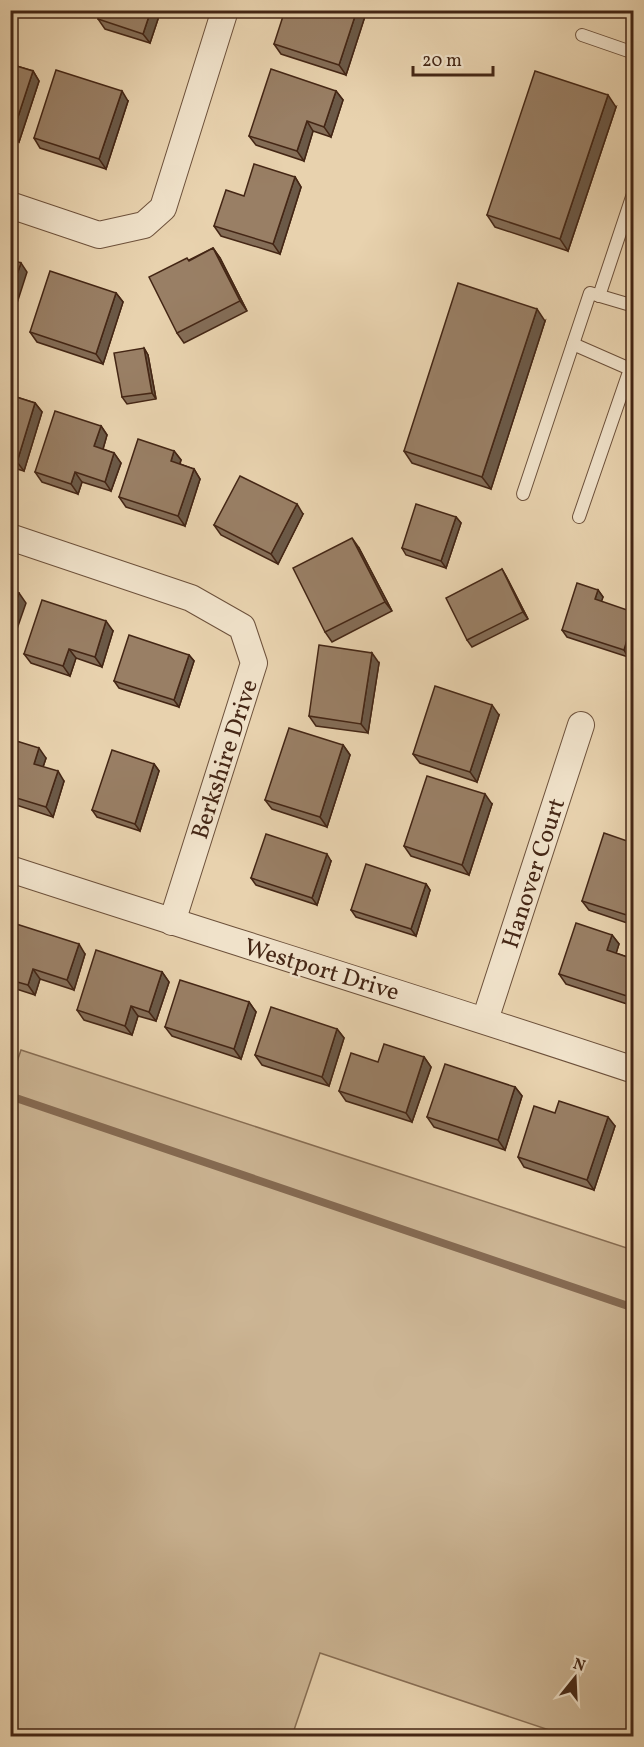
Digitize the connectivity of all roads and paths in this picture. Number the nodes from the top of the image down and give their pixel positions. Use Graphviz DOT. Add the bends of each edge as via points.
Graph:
graph roads {
  1 [pos="225,10"];
  2 [pos="582,35"];
  3 [pos="633,53"];
  4 [pos="633,191"];
  5 [pos="10,205"];
  6 [pos="599,296"];
  7 [pos="633,306"];
  8 [pos="573,344"];
  9 [pos="523,494"];
  10 [pos="579,517"];
  11 [pos="10,537"];
  12 [pos="581,725"];
  13 [pos="10,869"];
  14 [pos="172,922"];
  15 [pos="485,1020"];
  16 [pos="633,1070"];
  1 -- 5 [label="street" via="164,208 144,225 99,235"];
  2 -- 3 [label="lane"];
  4 -- 6 [label="lane"];
  6 -- 7 [label="lane"];
  6 -- 8 [label="lane" via="591,293"];
  8 -- 9 [label="lane"];
  8 -- 10 [label="lane" via="630,369"];
  11 -- 14 [label="street, Berkshire Drive" via="191,598 242,627 254,663"];
  12 -- 15 [label="street, Hanover Court"];
  13 -- 14 [label="street, Westport Drive"];
  14 -- 15 [label="street, Westport Drive"];
  15 -- 16 [label="street, Westport Drive"];
}
